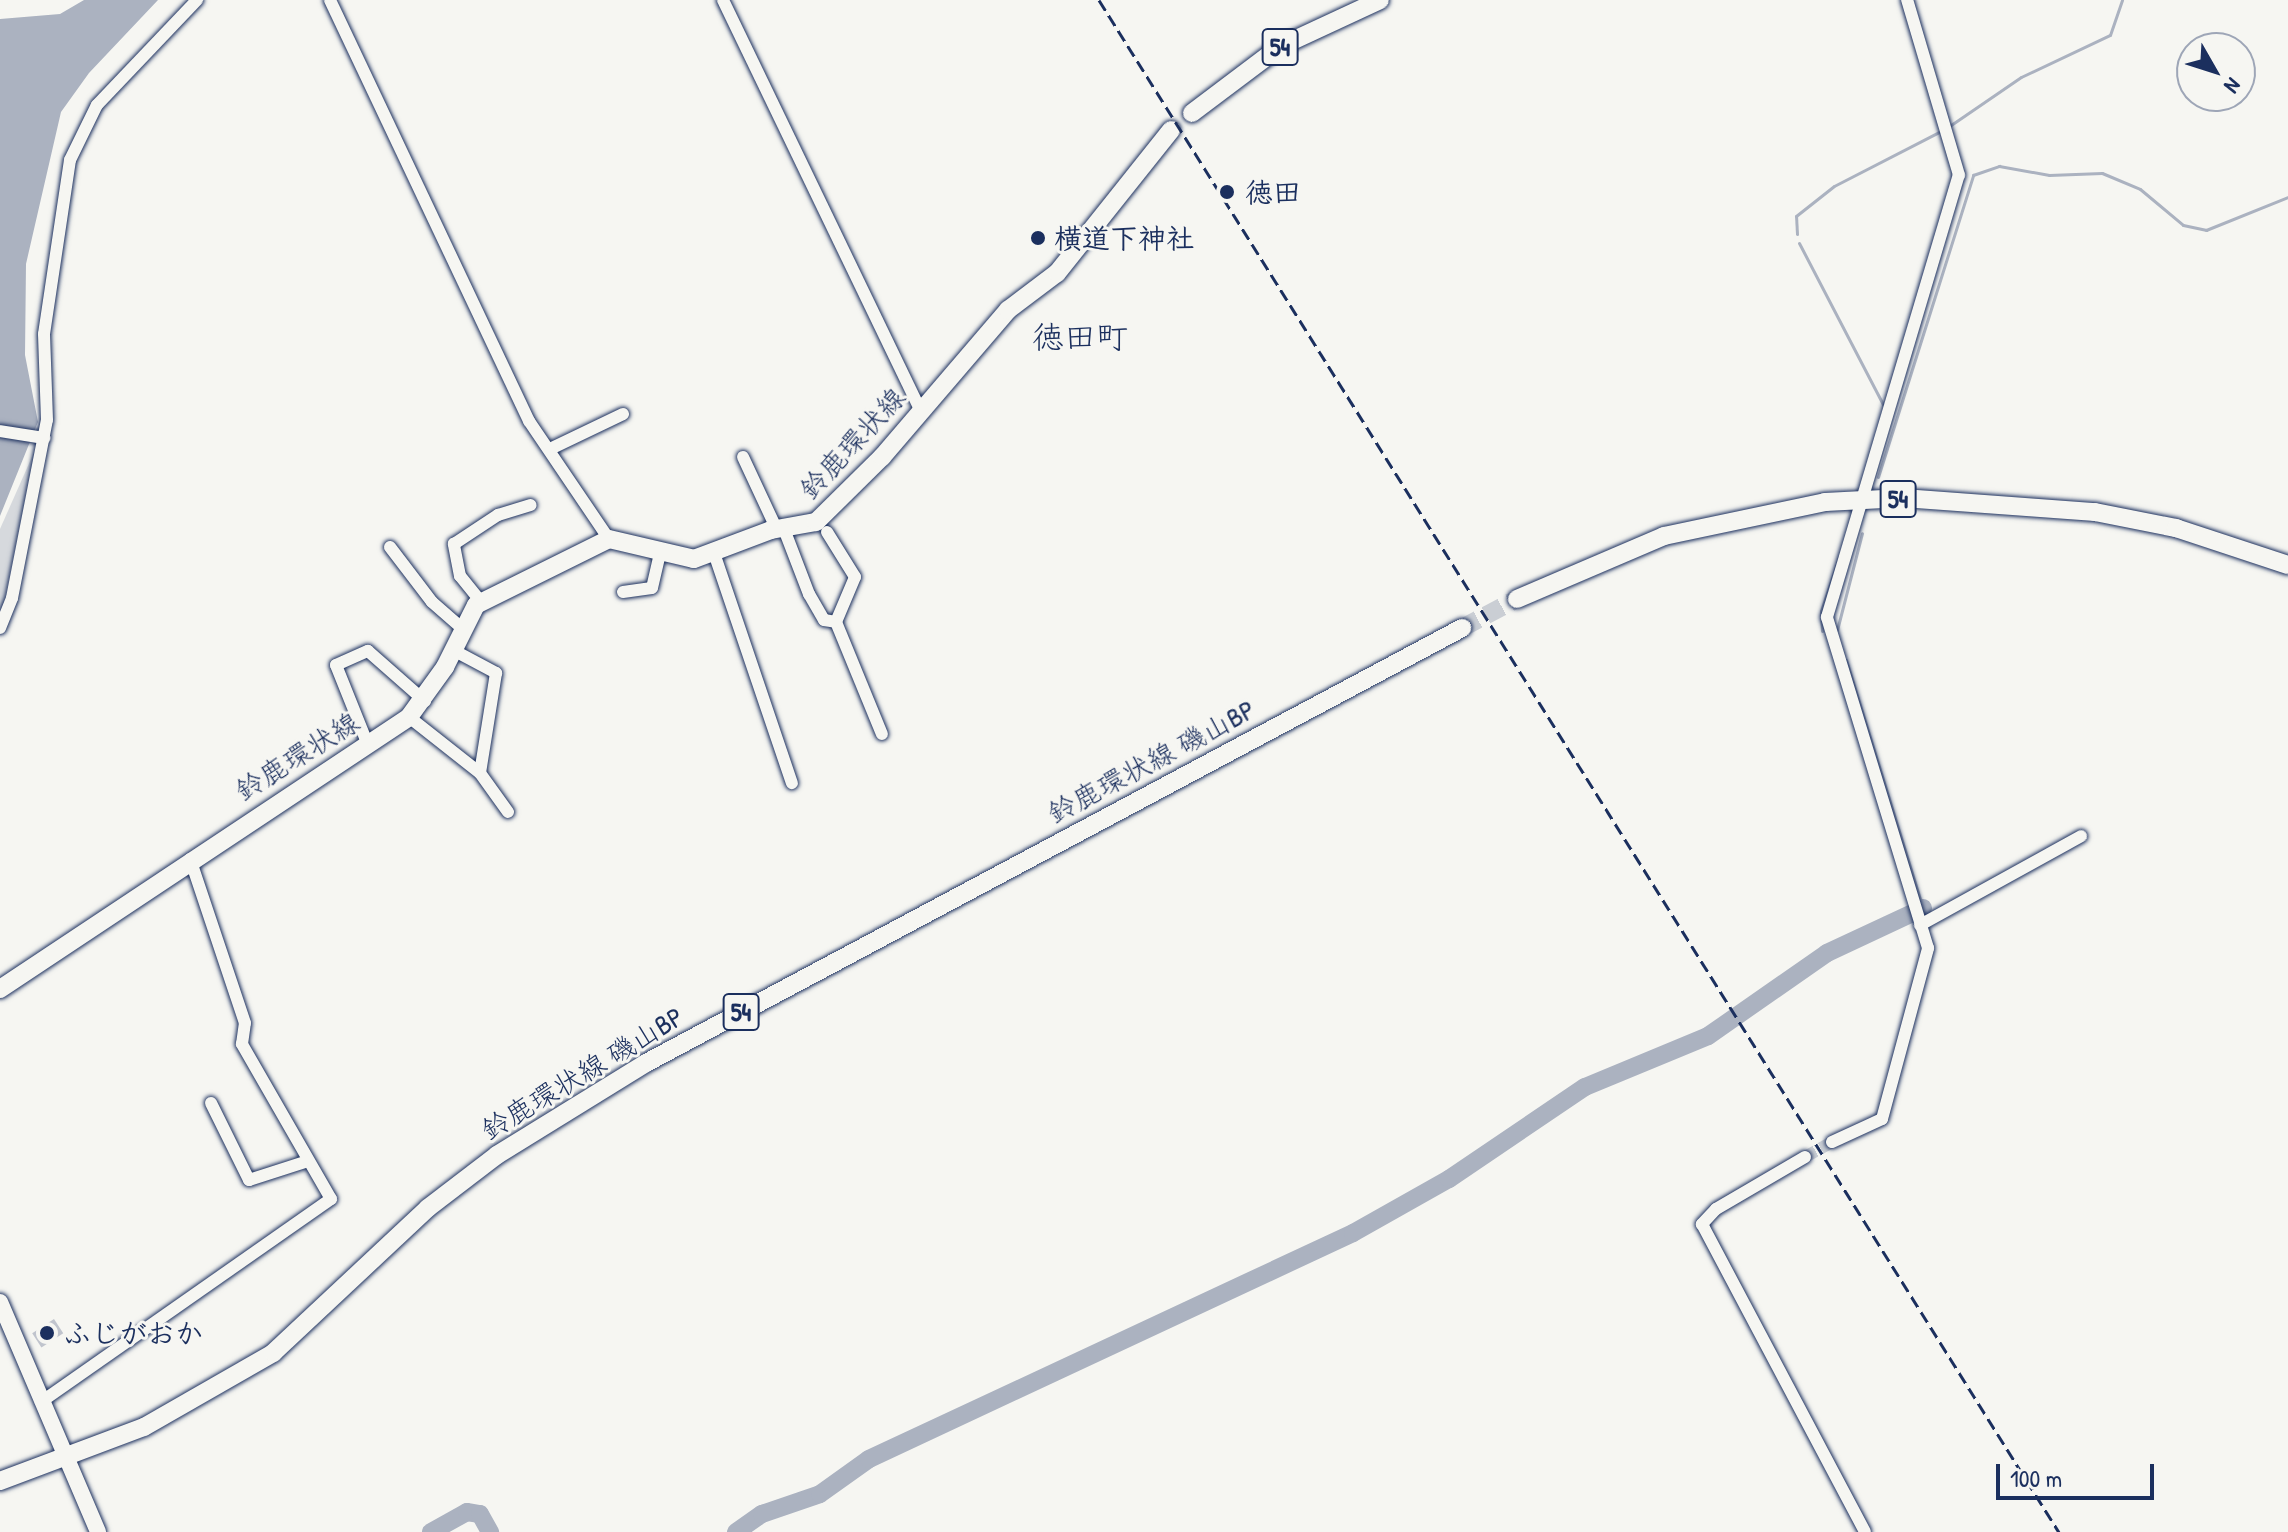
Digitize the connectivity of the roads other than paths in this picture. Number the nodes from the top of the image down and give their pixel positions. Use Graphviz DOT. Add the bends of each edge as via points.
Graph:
graph roads {
  1 [pos="197,0"];
  2 [pos="330,0"];
  3 [pos="723,0"];
  4 [pos="1380,0"];
  5 [pos="1907,0"];
  6 [pos="1192,113"];
  7 [pos="1171,130"];
  8 [pos="921,412"];
  9 [pos="623,414"];
  10 [pos="0,431"];
  11 [pos="44,438"];
  12 [pos="550,449"];
  13 [pos="743,457"];
  14 [pos="1861,500"];
  15 [pos="531,505"];
  16 [pos="780,530"];
  17 [pos="827,532"];
  18 [pos="609,539"];
  19 [pos="390,547"];
  20 [pos="714,553"];
  21 [pos="660,554"];
  22 [pos="2288,565"];
  23 [pos="623,592"];
  24 [pos="1517,599"];
  25 [pos="482,603"];
  26 [pos="836,622"];
  27 [pos="0,628"];
  28 [pos="1462,628"];
  29 [pos="463,629"];
  30 [pos="453,650"];
  31 [pos="425,701"];
  32 [pos="409,717"];
  33 [pos="882,734"];
  34 [pos="368,745"];
  35 [pos="480,773"];
  36 [pos="792,783"];
  37 [pos="508,812"];
  38 [pos="2081,836"];
  39 [pos="190,858"];
  40 [pos="1919,924"];
  41 [pos="0,989"];
  42 [pos="211,1103"];
  43 [pos="1832,1142"];
  44 [pos="1805,1157"];
  45 [pos="308,1161"];
  46 [pos="0,1302"];
  47 [pos="41,1402"];
  48 [pos="65,1458"];
  49 [pos="0,1481"];
  50 [pos="98,1532"];
  51 [pos="1865,1532"];
  1 -- 11 [label="street" via="97,105 76,142 49,285"];
  2 -- 12 [label="street" via="529,421"];
  3 -- 8 [label="street"];
  4 -- 6 [label="main road, 54" via="1281,46"];
  5 -- 14 [label="street" via="1959,175"];
  7 -- 8 [label="main road, 鈴鹿環状線" via="1057,273 1008,310"];
  8 -- 16 [label="main road, 鈴鹿環状線" via="839,504 816,522"];
  9 -- 12 [label="street"];
  10 -- 11 [label="street"];
  11 -- 27 [label="street" via="12,598"];
  12 -- 18 [label="street"];
  13 -- 16 [label="street"];
  14 -- 22 [label="main road, 54" via="1968,501 2095,512 2176,528"];
  14 -- 24 [label="main road, 54" via="1664,536"];
  14 -- 40 [label="street" via="1828,609 1828,634 1888,809"];
  15 -- 25 [label="street" via="498,515 454,544 460,576"];
  16 -- 20 [label="main road, 鈴鹿環状線"];
  16 -- 26 [label="street" via="824,620"];
  17 -- 26 [label="street" via="855,577"];
  18 -- 21 [label="main road, 鈴鹿環状線"];
  18 -- 25 [label="main road, 鈴鹿環状線"];
  19 -- 29 [label="street" via="432,602"];
  20 -- 21 [label="main road, 鈴鹿環状線" via="694,559"];
  20 -- 36 [label="street"];
  21 -- 23 [label="street" via="652,588"];
  25 -- 29 [label="main road, 鈴鹿環状線" via="470,611"];
  26 -- 33 [label="street"];
  28 -- 48 [label="main road, 鈴鹿環状線 磯山BP / 54" via="646,1063 497,1155 428,1208 273,1353 206,1396"];
  29 -- 30 [label="main road, 鈴鹿環状線"];
  30 -- 31 [label="main road, 鈴鹿環状線"];
  30 -- 35 [label="street" via="496,673"];
  31 -- 32 [label="main road, 鈴鹿環状線"];
  31 -- 34 [label="street" via="368,651 336,665"];
  32 -- 34 [label="main road, 鈴鹿環状線"];
  32 -- 35 [label="street"];
  34 -- 39 [label="main road, 鈴鹿環状線"];
  35 -- 37 [label="street"];
  38 -- 40 [label="street"];
  39 -- 41 [label="main road, 鈴鹿環状線"];
  39 -- 45 [label="street" via="245,1023 242,1044"];
  40 -- 43 [label="street" via="1928,948 1882,1119"];
  42 -- 45 [label="street" via="249,1180 266,1179"];
  44 -- 51 [label="street" via="1716,1209 1702,1224"];
  45 -- 47 [label="street" via="331,1199"];
  46 -- 47 [label="street"];
  47 -- 48 [label="street"];
  48 -- 49 [label="main road, 54"];
  48 -- 50 [label="street"];
}
